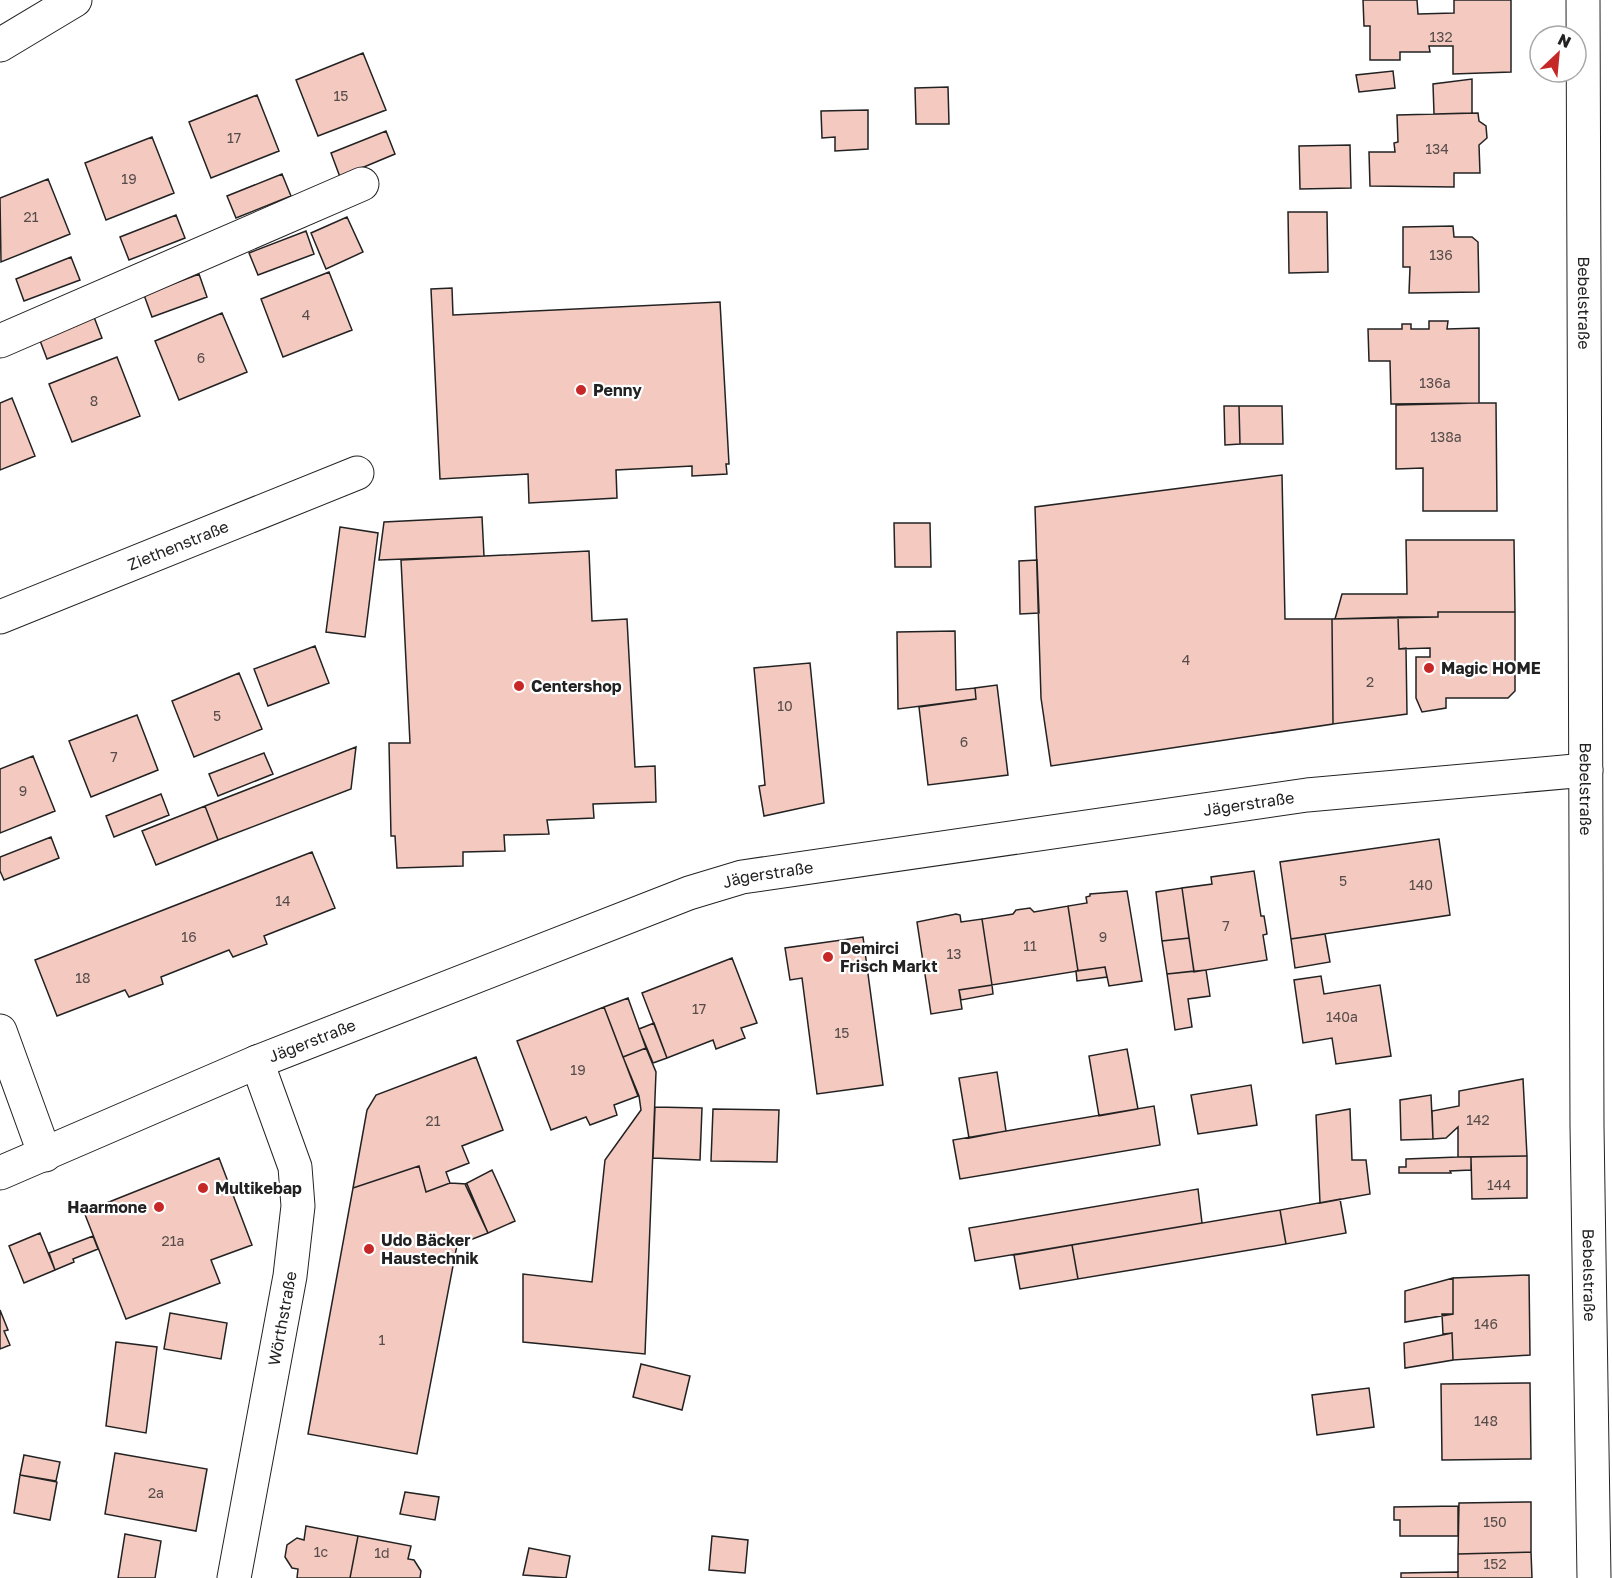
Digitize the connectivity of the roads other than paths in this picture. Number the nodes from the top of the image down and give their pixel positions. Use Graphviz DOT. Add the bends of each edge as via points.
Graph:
graph roads {
  1 [pos="75,0"];
  2 [pos="1583,0"];
  3 [pos="0,45"];
  4 [pos="362,184"];
  5 [pos="0,341"];
  6 [pos="357,473"];
  7 [pos="0,617"];
  8 [pos="1586,770"];
  9 [pos="0,1031"];
  10 [pos="257,1062"];
  11 [pos="45,1155"];
  12 [pos="0,1173"];
  13 [pos="234,1578"];
  14 [pos="1594,1578"];
  1 -- 3 [label="street"];
  2 -- 8 [label="street, Bebelstraße"];
  4 -- 5 [label="street"];
  6 -- 7 [label="street, Ziethenstraße"];
  8 -- 10 [label="street, Jägerstraße" via="1307,795 742,877 689,894"];
  8 -- 14 [label="street, Bebelstraße" via="1586,1114"];
  9 -- 11 [label="street"];
  10 -- 11 [label="street, Jägerstraße"];
  10 -- 13 [label="street, Wörthstraße" via="295,1167 298,1206 290,1276"];
  11 -- 12 [label="street, Jägerstraße"];
}
